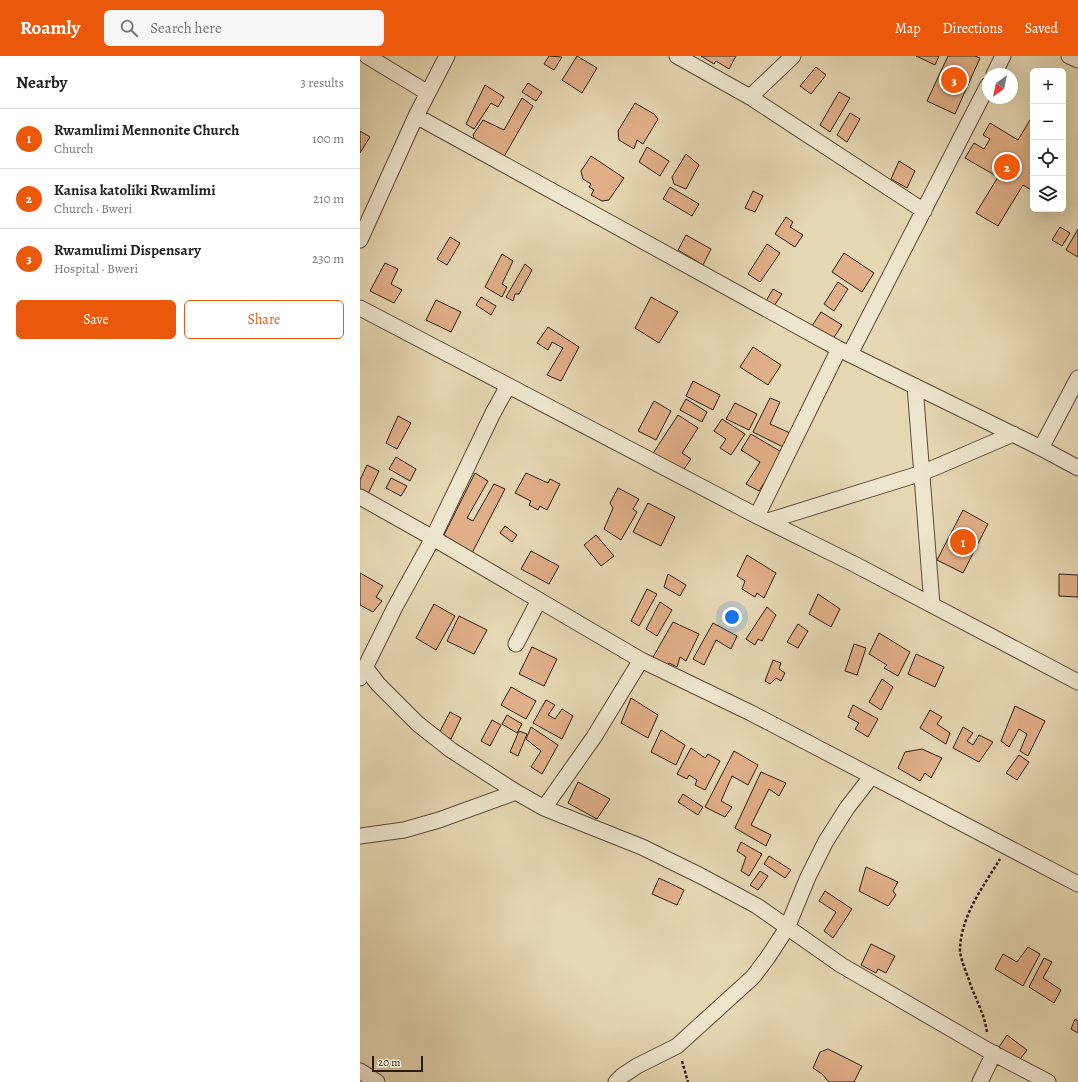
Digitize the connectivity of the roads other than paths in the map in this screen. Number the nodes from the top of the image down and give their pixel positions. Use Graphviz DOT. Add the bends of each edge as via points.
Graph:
graph roads {
  1 [pos="367,56"];
  2 [pos="447,56"];
  3 [pos="678,56"];
  4 [pos="793,56"];
  5 [pos="1003,56"];
  6 [pos="1069,56"];
  7 [pos="1078,60"];
  8 [pos="997,68"];
  9 [pos="428,93"];
  10 [pos="750,97"];
  11 [pos="982,97"];
  12 [pos="416,116"];
  13 [pos="924,211"];
  14 [pos="360,240"];
  15 [pos="360,308"];
  16 [pos="844,351"];
  17 [pos="1078,378"];
  18 [pos="508,386"];
  19 [pos="915,386"];
  20 [pos="1013,434"];
  21 [pos="1041,448"];
  22 [pos="1078,468"];
  23 [pos="922,473"];
  24 [pos="360,496"];
  25 [pos="762,519"];
  26 [pos="433,538"];
  27 [pos="539,600"];
  28 [pos="932,605"];
  29 [pos="516,644"];
  30 [pos="640,660"];
  31 [pos="362,673"];
  32 [pos="1078,682"];
  33 [pos="871,777"];
  34 [pos="516,792"];
  35 [pos="544,808"];
  36 [pos="360,836"];
  37 [pos="1078,884"];
  38 [pos="787,928"];
  39 [pos="992,1052"];
  40 [pos="360,1071"];
  41 [pos="378,1082"];
  42 [pos="616,1082"];
  43 [pos="980,1082"];
  44 [pos="1048,1082"];
  1 -- 9 [label="street"];
  2 -- 9 [label="street"];
  3 -- 10 [label="street"];
  4 -- 10 [label="street"];
  5 -- 8 [label="street"];
  6 -- 7 [label="street"];
  9 -- 12 [label="street"];
  10 -- 13 [label="street"];
  11 -- 13 [label="street"];
  12 -- 14 [label="street"];
  12 -- 16 [label="street"];
  13 -- 16 [label="street"];
  15 -- 18 [label="street"];
  16 -- 19 [label="street"];
  16 -- 25 [label="street"];
  17 -- 21 [label="street"];
  18 -- 25 [label="street"];
  18 -- 26 [label="street"];
  19 -- 20 [label="street"];
  19 -- 23 [label="street"];
  20 -- 21 [label="street"];
  20 -- 23 [label="street"];
  21 -- 22 [label="street"];
  23 -- 25 [label="street"];
  23 -- 28 [label="street"];
  24 -- 26 [label="street"];
  25 -- 28 [label="street"];
  26 -- 27 [label="street"];
  26 -- 31 [label="street"];
  27 -- 29 [label="street"];
  27 -- 30 [label="street"];
  28 -- 32 [label="street"];
  30 -- 33 [label="street" via="751,713"];
  30 -- 35 [label="street" via="594,737"];
  31 -- 34 [label="street" via="378,684 418,724"];
  33 -- 37 [label="street"];
  33 -- 38 [label="street" via="826,841"];
  34 -- 35 [label="street"];
  34 -- 36 [label="street" via="404,830"];
  35 -- 38 [label="street" via="642,847 701,876 757,906"];
  38 -- 39 [label="street" via="841,965"];
  38 -- 42 [label="street" via="753,977 677,1046 637,1066"];
  39 -- 43 [label="street"];
  39 -- 44 [label="street"];
  40 -- 41 [label="street"];
}
